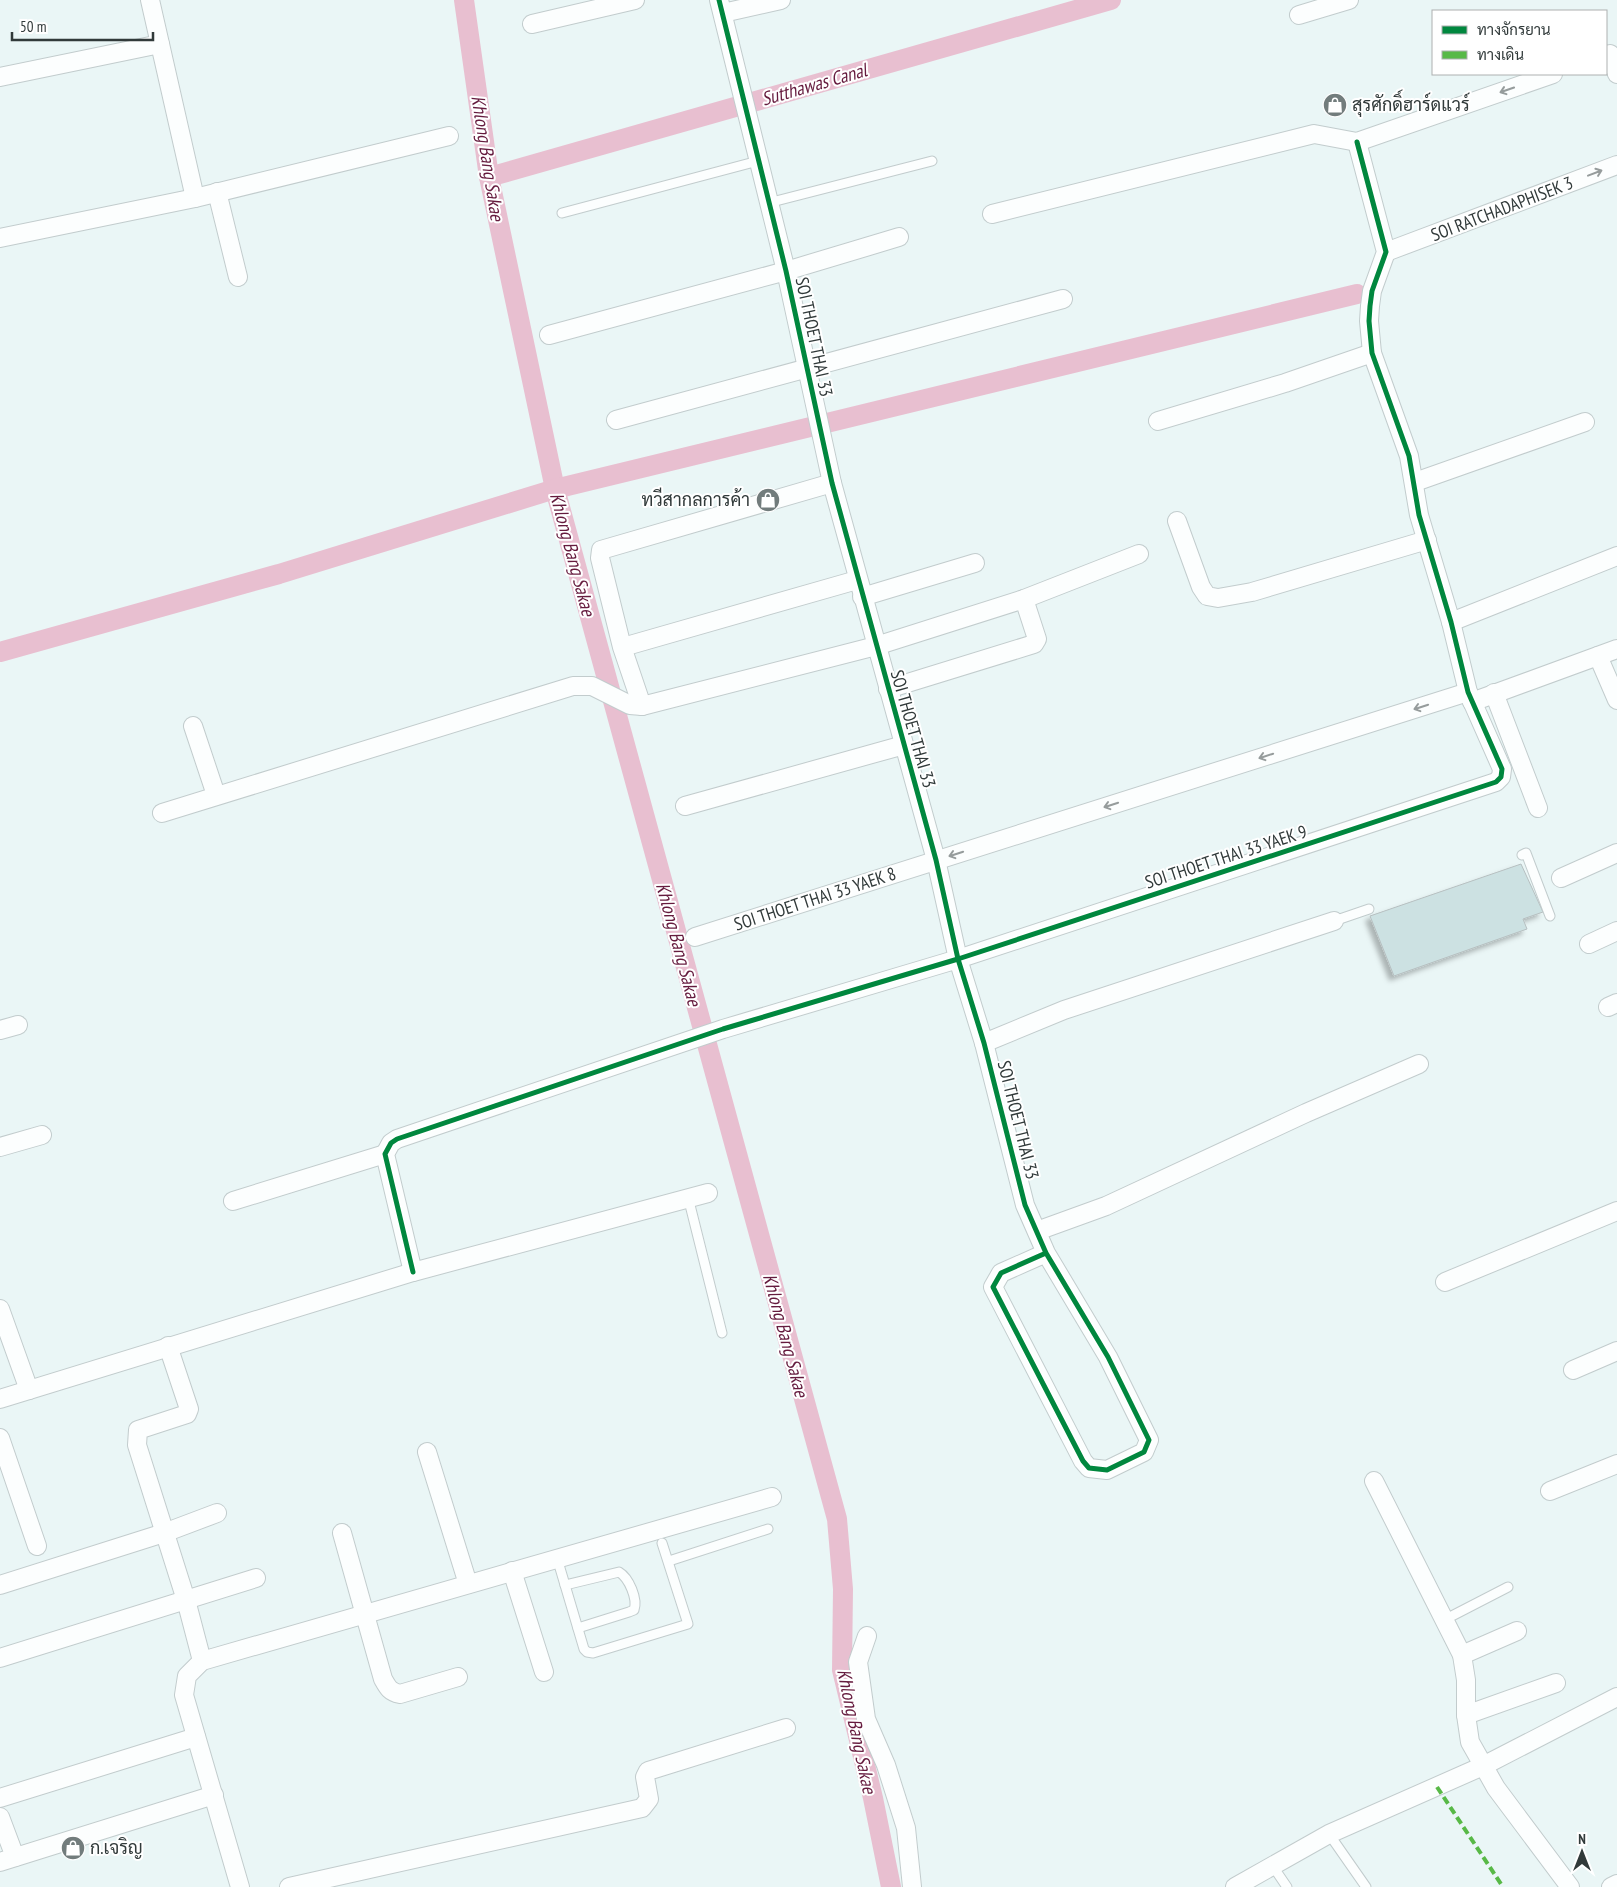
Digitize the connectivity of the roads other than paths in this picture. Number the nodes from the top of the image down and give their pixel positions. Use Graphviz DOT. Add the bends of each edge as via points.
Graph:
graph roads {
  1 [pos="150,0"];
  2 [pos="635,0"];
  3 [pos="781,0"];
  4 [pos="1349,0"];
  5 [pos="721,7"];
  6 [pos="1299,15"];
  7 [pos="532,24"];
  8 [pos="160,44"];
  9 [pos="1611,54"];
  10 [pos="1617,74"];
  11 [pos="1550,75"];
  12 [pos="0,77"];
  13 [pos="449,136"];
  14 [pos="1357,142"];
  15 [pos="758,160"];
  16 [pos="932,161"];
  17 [pos="1617,165"];
  18 [pos="216,192"];
  19 [pos="195,198"];
  20 [pos="768,204"];
  21 [pos="562,213"];
  22 [pos="992,214"];
  23 [pos="899,237"];
  24 [pos="0,238"];
  25 [pos="1386,252"];
  26 [pos="786,271"];
  27 [pos="238,277"];
  28 [pos="1063,299"];
  29 [pos="549,335"];
  30 [pos="1372,353"];
  31 [pos="806,370"];
  32 [pos="616,420"];
  33 [pos="1158,421"];
  34 [pos="1586,422"];
  35 [pos="1415,482"];
  36 [pos="832,483"];
  37 [pos="1177,521"];
  38 [pos="1427,540"];
  39 [pos="1139,554"];
  40 [pos="1617,556"];
  41 [pos="975,563"];
  42 [pos="857,580"];
  43 [pos="862,597"];
  44 [pos="1024,599"];
  45 [pos="1451,622"];
  46 [pos="876,646"];
  47 [pos="623,647"];
  48 [pos="1617,649"];
  49 [pos="1598,656"];
  50 [pos="888,689"];
  51 [pos="1494,693"];
  52 [pos="1470,697"];
  53 [pos="1617,700"];
  54 [pos="636,706"];
  55 [pos="193,726"];
  56 [pos="904,745"];
  57 [pos="216,795"];
  58 [pos="685,806"];
  59 [pos="1538,808"];
  60 [pos="162,813"];
  61 [pos="1617,853"];
  62 [pos="1522,854"];
  63 [pos="936,860"];
  64 [pos="1561,878"];
  65 [pos="1369,909"];
  66 [pos="1550,916"];
  67 [pos="1334,921"];
  68 [pos="1617,931"];
  69 [pos="694,937"];
  70 [pos="1589,944"];
  71 [pos="958,959"];
  72 [pos="18,1025"];
  73 [pos="0,1030"];
  74 [pos="984,1043"];
  75 [pos="1419,1064"];
  76 [pos="42,1135"];
  77 [pos="0,1147"];
  78 [pos="385,1154"];
  79 [pos="708,1193"];
  80 [pos="688,1197"];
  81 [pos="233,1201"];
  82 [pos="1617,1211"];
  83 [pos="1037,1231"];
  84 [pos="1046,1253"];
  85 [pos="413,1272"];
  86 [pos="1445,1282"];
  87 [pos="0,1309"];
  88 [pos="722,1333"];
  89 [pos="168,1346"];
  90 [pos="1617,1351"];
  91 [pos="1573,1370"];
  92 [pos="29,1390"];
  93 [pos="0,1399"];
  94 [pos="0,1438"];
  95 [pos="427,1452"];
  96 [pos="1617,1464"];
  97 [pos="1374,1481"];
  98 [pos="1550,1491"];
  99 [pos="772,1497"];
  100 [pos="216,1513"];
  101 [pos="768,1529"];
  102 [pos="164,1533"];
  103 [pos="342,1533"];
  104 [pos="662,1543"];
  105 [pos="37,1546"];
  106 [pos="557,1558"];
  107 [pos="669,1561"];
  108 [pos="512,1571"];
  109 [pos="256,1578"];
  110 [pos="468,1584"];
  111 [pos="565,1585"];
  112 [pos="0,1586"];
  113 [pos="1508,1588"];
  114 [pos="186,1600"];
  115 [pos="364,1614"];
  116 [pos="1444,1620"];
  117 [pos="578,1628"];
  118 [pos="1517,1631"];
  119 [pos="867,1636"];
  120 [pos="1462,1655"];
  121 [pos="0,1658"];
  122 [pos="202,1661"];
  123 [pos="544,1672"];
  124 [pos="458,1677"];
  125 [pos="1556,1683"];
  126 [pos="1617,1697"];
  127 [pos="1466,1715"];
  128 [pos="786,1728"];
  129 [pos="196,1737"];
  130 [pos="1483,1766"];
  131 [pos="214,1795"];
  132 [pos="0,1798"];
  133 [pos="0,1817"];
  134 [pos="1329,1834"];
  135 [pos="7,1860"];
  136 [pos="1272,1864"];
  137 [pos="1617,1884"];
  138 [pos="240,1887"];
  139 [pos="289,1887"];
  140 [pos="912,1887"];
  141 [pos="1234,1887"];
  142 [pos="1287,1887"];
  143 [pos="1366,1887"];
  144 [pos="1570,1887"];
  145 [pos="1612,1887"];
  1 -- 8 [label="street"];
  2 -- 7 [label="street"];
  3 -- 5 [label="street"];
  4 -- 6 [label="street"];
  5 -- 15 [label="street, SOI THOET THAI 33"];
  8 -- 12 [label="street"];
  8 -- 19 [label="street"];
  9 -- 10 [label="street"];
  11 -- 14 [label="street, one-way"];
  13 -- 18 [label="street"];
  14 -- 22 [label="street" via="1314,134"];
  14 -- 25 [label="street"];
  15 -- 20 [label="street, SOI THOET THAI 33"];
  15 -- 21 [label="lane"];
  16 -- 20 [label="lane"];
  25 -- 17 [label="street, SOI RATCHADAPHISEK 3, one-way"];
  18 -- 19 [label="street"];
  18 -- 27 [label="street"];
  19 -- 24 [label="street"];
  20 -- 26 [label="street, SOI THOET THAI 33"];
  23 -- 26 [label="street"];
  25 -- 30 [label="street" via="1370,306 1368,321"];
  26 -- 29 [label="street"];
  26 -- 31 [label="street, SOI THOET THAI 33"];
  28 -- 31 [label="street"];
  30 -- 33 [label="street"];
  30 -- 35 [label="street" via="1409,456"];
  31 -- 32 [label="street"];
  31 -- 36 [label="street, SOI THOET THAI 33"];
  34 -- 35 [label="street"];
  35 -- 38 [label="street" via="1419,515"];
  36 -- 42 [label="street, SOI THOET THAI 33"];
  36 -- 47 [label="street" via="601,550 600,558"];
  37 -- 38 [label="street" via="1201,587 1207,596 1218,598 1252,592"];
  38 -- 45 [label="street"];
  39 -- 44 [label="street"];
  40 -- 45 [label="street"];
  41 -- 43 [label="street"];
  42 -- 43 [label="street, SOI THOET THAI 33"];
  42 -- 47 [label="street"];
  43 -- 46 [label="street, SOI THOET THAI 33"];
  44 -- 46 [label="street"];
  44 -- 50 [label="street" via="1037,633 1038,639 1034,644"];
  45 -- 52 [label="street"];
  46 -- 50 [label="street, SOI THOET THAI 33"];
  46 -- 54 [label="street"];
  47 -- 54 [label="street"];
  48 -- 49 [label="street, SOI THOET THAI 33 YAEK 8"];
  49 -- 51 [label="street, SOI THOET THAI 33 YAEK 8"];
  49 -- 53 [label="street"];
  50 -- 56 [label="street, SOI THOET THAI 33"];
  51 -- 52 [label="street, SOI THOET THAI 33 YAEK 8"];
  51 -- 59 [label="street"];
  52 -- 63 [label="street, SOI THOET THAI 33 YAEK 8, one-way"];
  52 -- 71 [label="street, SOI THOET THAI 33 YAEK 9" via="1502,769 1496,782"];
  54 -- 57 [label="street" via="592,686 572,686"];
  55 -- 57 [label="street"];
  56 -- 58 [label="street"];
  56 -- 63 [label="street, SOI THOET THAI 33"];
  57 -- 60 [label="street"];
  61 -- 64 [label="street"];
  62 -- 66 [label="lane" via="1526,853"];
  63 -- 69 [label="street, SOI THOET THAI 33 YAEK 8"];
  63 -- 71 [label="street, SOI THOET THAI 33"];
  65 -- 67 [label="lane"];
  67 -- 74 [label="street" via="1064,1010"];
  68 -- 70 [label="street"];
  71 -- 74 [label="street, SOI THOET THAI 33"];
  71 -- 78 [label="street, SOI THOET THAI 33 YAEK 9" via="723,1029 397,1139"];
  72 -- 73 [label="street"];
  74 -- 83 [label="street, SOI THOET THAI 33" via="1025,1205"];
  75 -- 83 [label="street" via="1306,1112 1106,1206"];
  76 -- 77 [label="street"];
  78 -- 81 [label="street"];
  78 -- 85 [label="street"];
  79 -- 80 [label="street"];
  80 -- 85 [label="street"];
  80 -- 88 [label="lane"];
  82 -- 86 [label="street"];
  83 -- 84 [label="street, SOI THOET THAI 33"];
  84 -- 84 [label="street, SOI THOET THAI 33" via="1108,1358 1149,1440 1144,1452 1107,1470 1089,1468 1083,1461 993,1287 1001,1273"];
  85 -- 89 [label="street"];
  87 -- 92 [label="street"];
  89 -- 92 [label="street"];
  89 -- 102 [label="street" via="189,1409 187,1414 138,1430 136,1438"];
  90 -- 91 [label="street"];
  92 -- 93 [label="street"];
  94 -- 105 [label="street"];
  95 -- 110 [label="street"];
  96 -- 98 [label="street"];
  97 -- 116 [label="street"];
  99 -- 106 [label="street"];
  100 -- 102 [label="street"];
  101 -- 107 [label="lane"];
  102 -- 112 [label="street"];
  102 -- 114 [label="street"];
  103 -- 115 [label="street"];
  104 -- 107 [label="lane"];
  106 -- 108 [label="street"];
  106 -- 111 [label="lane"];
  107 -- 117 [label="lane" via="689,1622 686,1627 593,1653 584,1649"];
  108 -- 110 [label="street"];
  108 -- 123 [label="street"];
  109 -- 114 [label="street"];
  110 -- 115 [label="street"];
  111 -- 117 [label="lane"];
  111 -- 117 [label="lane" via="619,1572 627,1578 636,1603 634,1610"];
  113 -- 116 [label="lane"];
  114 -- 121 [label="street"];
  114 -- 122 [label="street"];
  115 -- 122 [label="street"];
  115 -- 124 [label="street" via="383,1679 392,1692 409,1692"];
  116 -- 120 [label="street"];
  118 -- 120 [label="street"];
  119 -- 140 [label="street" via="858,1662 866,1719 886,1765 906,1828"];
  120 -- 127 [label="street"];
  122 -- 129 [label="street" via="187,1676 184,1696"];
  125 -- 127 [label="street"];
  126 -- 130 [label="street"];
  127 -- 130 [label="street" via="1470,1742"];
  128 -- 139 [label="street" via="648,1771 645,1777 649,1799 642,1808"];
  129 -- 131 [label="street"];
  129 -- 132 [label="street"];
  130 -- 134 [label="street"];
  130 -- 144 [label="street"];
  131 -- 135 [label="street"];
  131 -- 138 [label="street"];
  133 -- 135 [label="street"];
  134 -- 136 [label="street"];
  134 -- 143 [label="lane"];
  136 -- 141 [label="street"];
  136 -- 142 [label="lane"];
  137 -- 145 [label="street"];
}
